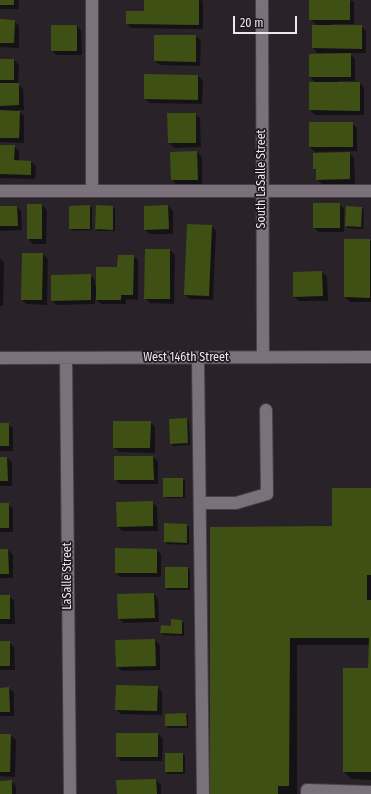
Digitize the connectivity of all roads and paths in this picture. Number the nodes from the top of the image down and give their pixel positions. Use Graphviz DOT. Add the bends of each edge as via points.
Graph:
graph roads {
  1 [pos="92,0"];
  2 [pos="262,0"];
  3 [pos="0,191"];
  4 [pos="92,191"];
  5 [pos="262,191"];
  6 [pos="371,191"];
  7 [pos="263,357"];
  8 [pos="371,357"];
  9 [pos="0,358"];
  10 [pos="66,358"];
  11 [pos="198,358"];
  12 [pos="266,410"];
  13 [pos="200,503"];
  14 [pos="371,792"];
  15 [pos="70,794"];
  16 [pos="203,794"];
  17 [pos="307,794"];
  1 -- 4 [label="street"];
  2 -- 5 [label="street, South LaSalle Street"];
  3 -- 4 [label="street"];
  4 -- 5 [label="street"];
  5 -- 6 [label="street"];
  5 -- 7 [label="street, South LaSalle Street"];
  7 -- 8 [label="street, West 146th Street"];
  7 -- 11 [label="street, West 146th Street"];
  9 -- 10 [label="street, West 146th Street"];
  10 -- 11 [label="street, West 146th Street"];
  10 -- 15 [label="street, LaSalle Street"];
  11 -- 13 [label="street"];
  12 -- 13 [label="street" via="267,494 236,502"];
  13 -- 16 [label="street"];
  14 -- 17 [label="street" via="307,790"];
}
